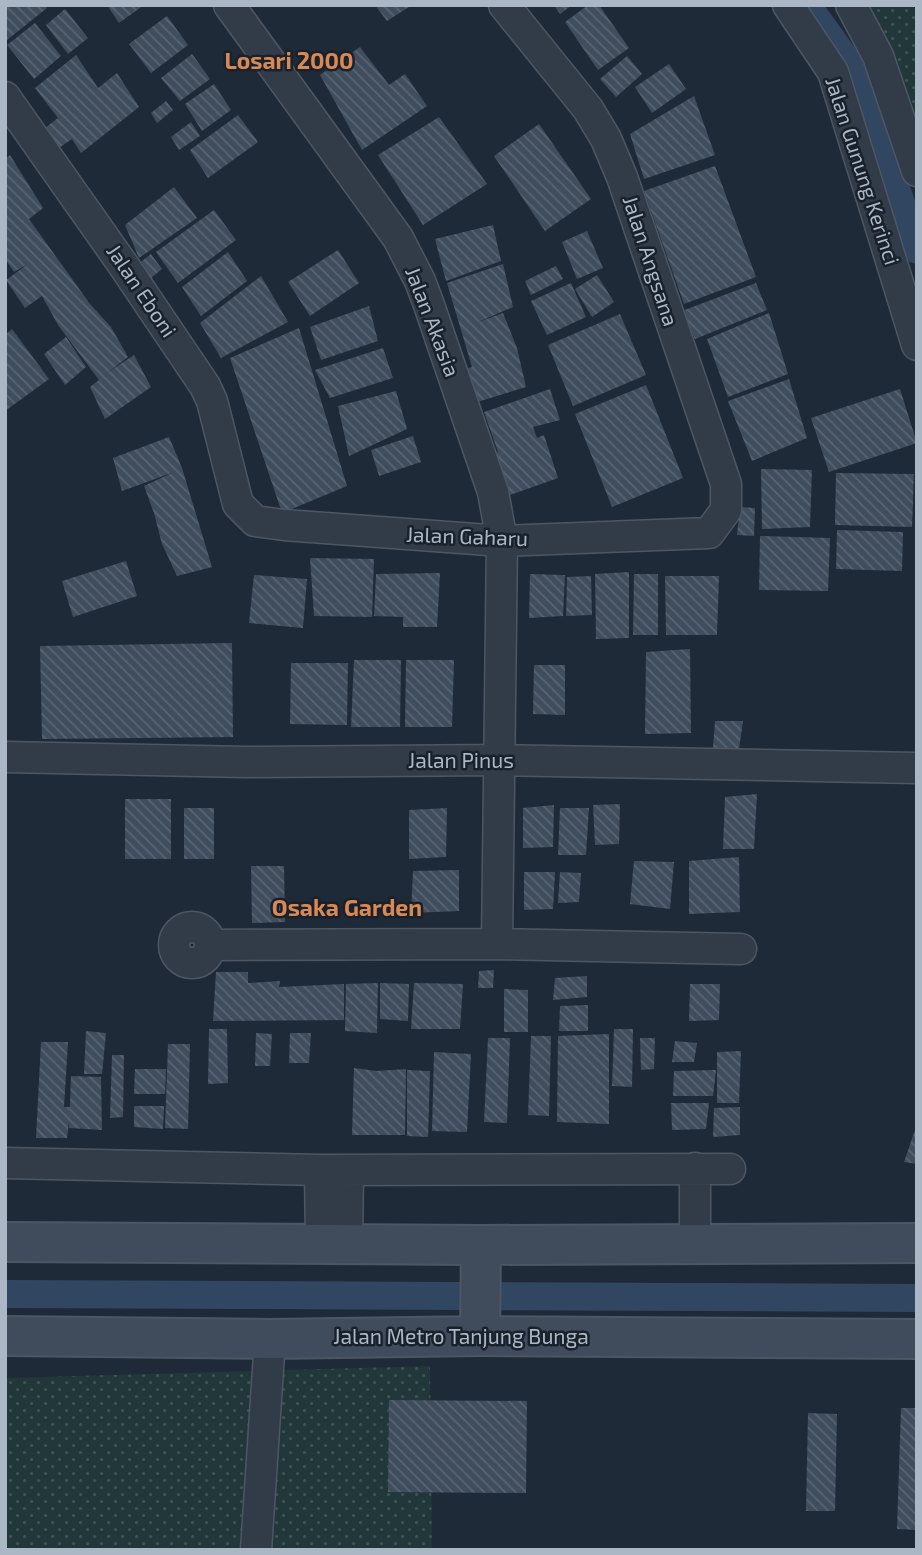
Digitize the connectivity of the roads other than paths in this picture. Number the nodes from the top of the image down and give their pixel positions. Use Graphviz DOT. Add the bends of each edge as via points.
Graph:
graph roads {
  1 [pos="229,5"];
  2 [pos="504,5"];
  3 [pos="788,5"];
  4 [pos="851,5"];
  5 [pos="5,97"];
  6 [pos="917,171"];
  7 [pos="917,345"];
  8 [pos="238,504"];
  9 [pos="702,535"];
  10 [pos="502,541"];
  11 [pos="5,757"];
  12 [pos="500,760"];
  13 [pos="917,768"];
  14 [pos="210,944"];
  15 [pos="497,944"];
  16 [pos="741,949"];
  17 [pos="5,1163"];
  18 [pos="695,1168"];
  19 [pos="730,1169"];
  20 [pos="334,1170"];
  21 [pos="5,1242"];
  22 [pos="917,1243"];
  23 [pos="334,1244"];
  24 [pos="695,1245"];
  25 [pos="481,1254"];
  26 [pos="480,1325"];
  27 [pos="5,1336"];
  28 [pos="270,1339"];
  29 [pos="917,1339"];
  30 [pos="256,1550"];
  1 -- 10 [label="street, Jalan Akasia" via="398,238 420,281 493,492"];
  2 -- 9 [label="street, Jalan Angsana" via="588,109 622,177 726,485 726,510 709,533"];
  3 -- 7 [label="street, Jalan Gunung Kerinci" via="832,72"];
  4 -- 6 [label="street" via="878,56"];
  5 -- 8 [label="street, Jalan Eboni" via="205,386"];
  8 -- 10 [label="street, Jalan Gaharu" via="255,521 267,524"];
  9 -- 10 [label="street, Jalan Gaharu"];
  10 -- 12 [label="street, Jalan Akasia"];
  11 -- 12 [label="street, Jalan Pinus" via="246,762"];
  12 -- 13 [label="street, Jalan Pinus"];
  12 -- 15 [label="street, Jalan Akasia"];
  14 -- 15 [label="street"];
  15 -- 16 [label="street"];
  17 -- 20 [label="street"];
  18 -- 19 [label="street"];
  18 -- 20 [label="street"];
  18 -- 24 [label="street"];
  20 -- 23 [label="street"];
  21 -- 23 [label="main road"];
  22 -- 24 [label="main road"];
  23 -- 25 [label="main road"];
  24 -- 25 [label="main road"];
  25 -- 26 [label="main road"];
  26 -- 28 [label="main road, Jalan Metro Tanjung Bunga"];
  26 -- 29 [label="main road, Jalan Metro Tanjung Bunga"];
  27 -- 28 [label="main road, Jalan Metro Tanjung Bunga"];
  28 -- 30 [label="street"];
}
